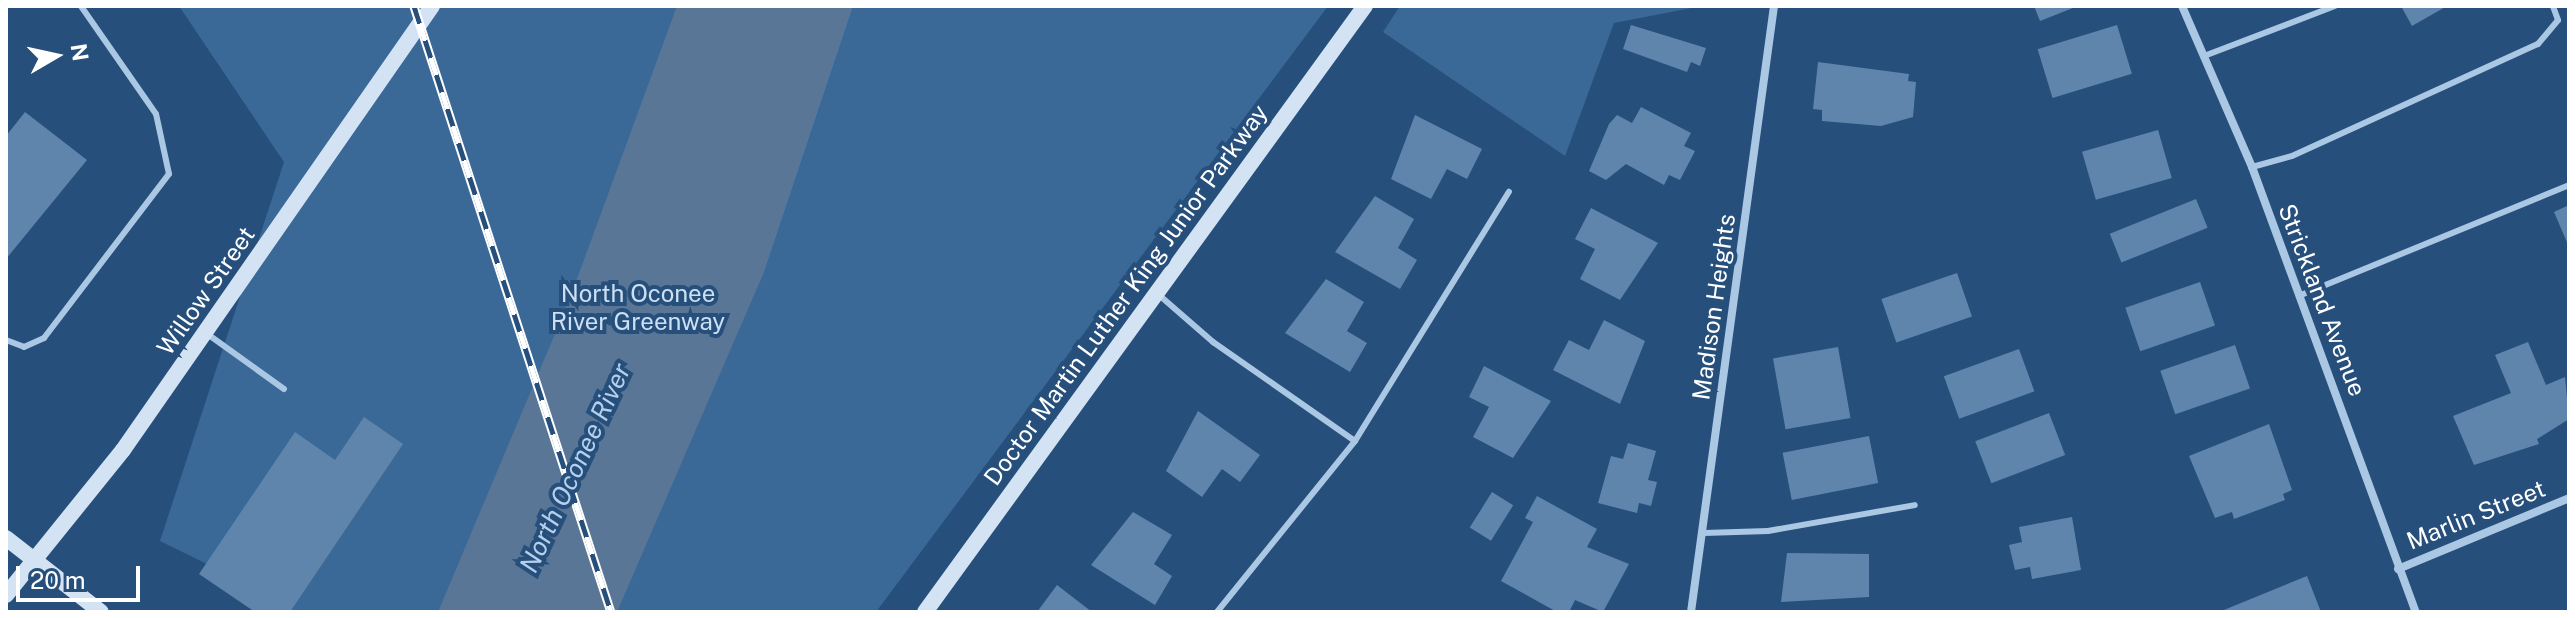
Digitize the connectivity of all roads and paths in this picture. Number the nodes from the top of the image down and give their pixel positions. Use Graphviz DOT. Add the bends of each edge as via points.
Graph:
graph roads {
  1 [pos="81,6"];
  2 [pos="432,6"];
  3 [pos="1365,6"];
  4 [pos="1774,6"];
  5 [pos="2182,6"];
  6 [pos="2335,6"];
  7 [pos="2553,6"];
  8 [pos="2204,56"];
  9 [pos="2252,167"];
  10 [pos="2569,185"];
  11 [pos="1509,192"];
  12 [pos="1157,293"];
  13 [pos="2301,295"];
  14 [pos="206,333"];
  15 [pos="6,340"];
  16 [pos="284,389"];
  17 [pos="1355,441"];
  18 [pos="2569,498"];
  19 [pos="1915,505"];
  20 [pos="1704,533"];
  21 [pos="6,538"];
  22 [pos="34,564"];
  23 [pos="2398,569"];
  24 [pos="6,595"];
  25 [pos="101,612"];
  26 [pos="925,612"];
  27 [pos="1217,612"];
  28 [pos="1691,612"];
  29 [pos="2416,612"];
  1 -- 15 [label="lane" via="156,114 169,174 55,327 24,347"];
  2 -- 14 [label="main road, Willow Street"];
  3 -- 12 [label="main road, Doctor Martin Luther King Junior Parkway"];
  4 -- 20 [label="street, Madison Heights"];
  5 -- 8 [label="street, Strickland Avenue"];
  6 -- 8 [label="lane"];
  7 -- 9 [label="lane" via="2558,20 2538,44 2292,156"];
  8 -- 9 [label="street, Strickland Avenue"];
  9 -- 13 [label="street, Strickland Avenue"];
  10 -- 13 [label="lane"];
  11 -- 17 [label="lane"];
  12 -- 17 [label="lane" via="1213,342"];
  12 -- 26 [label="main road, Doctor Martin Luther King Junior Parkway"];
  13 -- 23 [label="street, Strickland Avenue"];
  14 -- 16 [label="lane"];
  14 -- 22 [label="main road, Willow Street"];
  17 -- 27 [label="lane"];
  18 -- 23 [label="street, Marlin Street"];
  19 -- 20 [label="lane" via="1768,531"];
  20 -- 28 [label="street, Madison Heights"];
  21 -- 22 [label="main road"];
  22 -- 24 [label="main road, Willow Street"];
  22 -- 25 [label="main road"];
  23 -- 29 [label="street, Strickland Avenue"];
}
